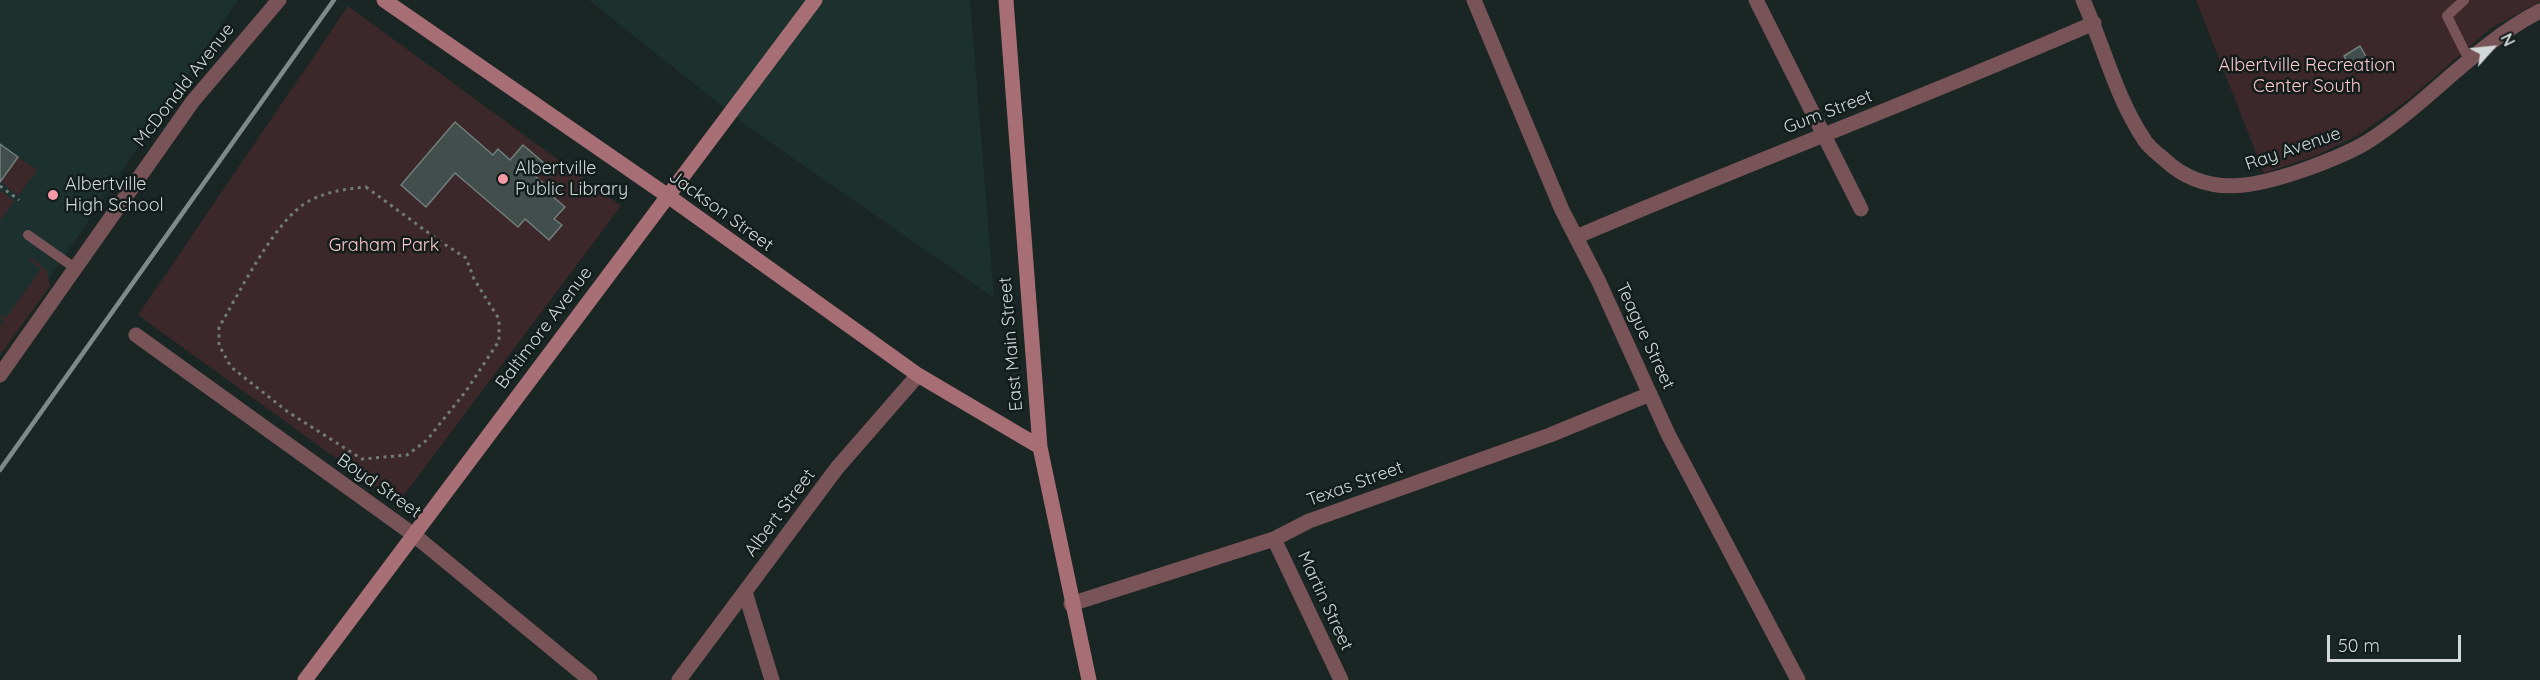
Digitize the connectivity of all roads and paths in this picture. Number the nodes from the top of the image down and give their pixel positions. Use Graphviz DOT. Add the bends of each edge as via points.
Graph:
graph roads {
  1 [pos="279,0"];
  2 [pos="384,0"];
  3 [pos="815,0"];
  4 [pos="1006,0"];
  5 [pos="1474,0"];
  6 [pos="1756,0"];
  7 [pos="2083,0"];
  8 [pos="2464,0"];
  9 [pos="2540,10"];
  10 [pos="2094,23"];
  11 [pos="2468,58"];
  12 [pos="1825,134"];
  13 [pos="0,186"];
  14 [pos="366,187"];
  15 [pos="668,196"];
  16 [pos="19,200"];
  17 [pos="1861,209"];
  18 [pos="28,235"];
  19 [pos="1576,237"];
  20 [pos="75,268"];
  21 [pos="136,335"];
  22 [pos="0,375"];
  23 [pos="918,375"];
  24 [pos="1650,394"];
  25 [pos="1040,447"];
  26 [pos="414,535"];
  27 [pos="1274,539"];
  28 [pos="745,592"];
  29 [pos="1071,604"];
  30 [pos="305,680"];
  31 [pos="590,680"];
  32 [pos="679,680"];
  33 [pos="772,680"];
  34 [pos="1089,680"];
  35 [pos="1341,680"];
  36 [pos="1798,680"];
  1 -- 20 [label="street, McDonald Avenue" via="192,101"];
  2 -- 15 [label="main road, Jackson Street"];
  3 -- 15 [label="main road, Baltimore Avenue"];
  4 -- 25 [label="main road, East Main Street"];
  5 -- 19 [label="street, Teague Street"];
  6 -- 12 [label="street"];
  7 -- 10 [label="street, Ray Avenue"];
  8 -- 11 [label="lane" via="2447,16"];
  9 -- 11 [label="street, Ray Avenue"];
  10 -- 11 [label="street, Ray Avenue" via="2124,106 2146,143 2179,173 2199,182 2242,187 2285,176 2365,143 2400,119"];
  10 -- 12 [label="street, Gum Street" via="1952,85"];
  12 -- 17 [label="street"];
  12 -- 19 [label="street, Gum Street"];
  13 -- 16 [label="path"];
  14 -- 14 [label="path" via="335,190 307,202 282,225 219,327 219,345 231,367 288,412 362,459 383,459 407,455 427,440 499,341 499,320 466,258"];
  15 -- 23 [label="main road, Jackson Street"];
  15 -- 26 [label="main road, Baltimore Avenue"];
  18 -- 20 [label="lane"];
  19 -- 24 [label="street, Teague Street"];
  20 -- 22 [label="street, McDonald Avenue"];
  21 -- 26 [label="street, Boyd Street"];
  23 -- 25 [label="main road, Jackson Street"];
  23 -- 28 [label="street, Albert Street" via="858,442"];
  24 -- 27 [label="street, Texas Street" via="1550,435 1309,521"];
  24 -- 36 [label="street, Teague Street"];
  25 -- 29 [label="main road, East Main Street"];
  26 -- 30 [label="main road, Baltimore Avenue"];
  26 -- 31 [label="street, Boyd Street"];
  27 -- 29 [label="street, Texas Street"];
  27 -- 35 [label="street, Martin Street"];
  28 -- 32 [label="street, Albert Street"];
  28 -- 33 [label="street"];
  29 -- 34 [label="main road, East Main Street"];
}
